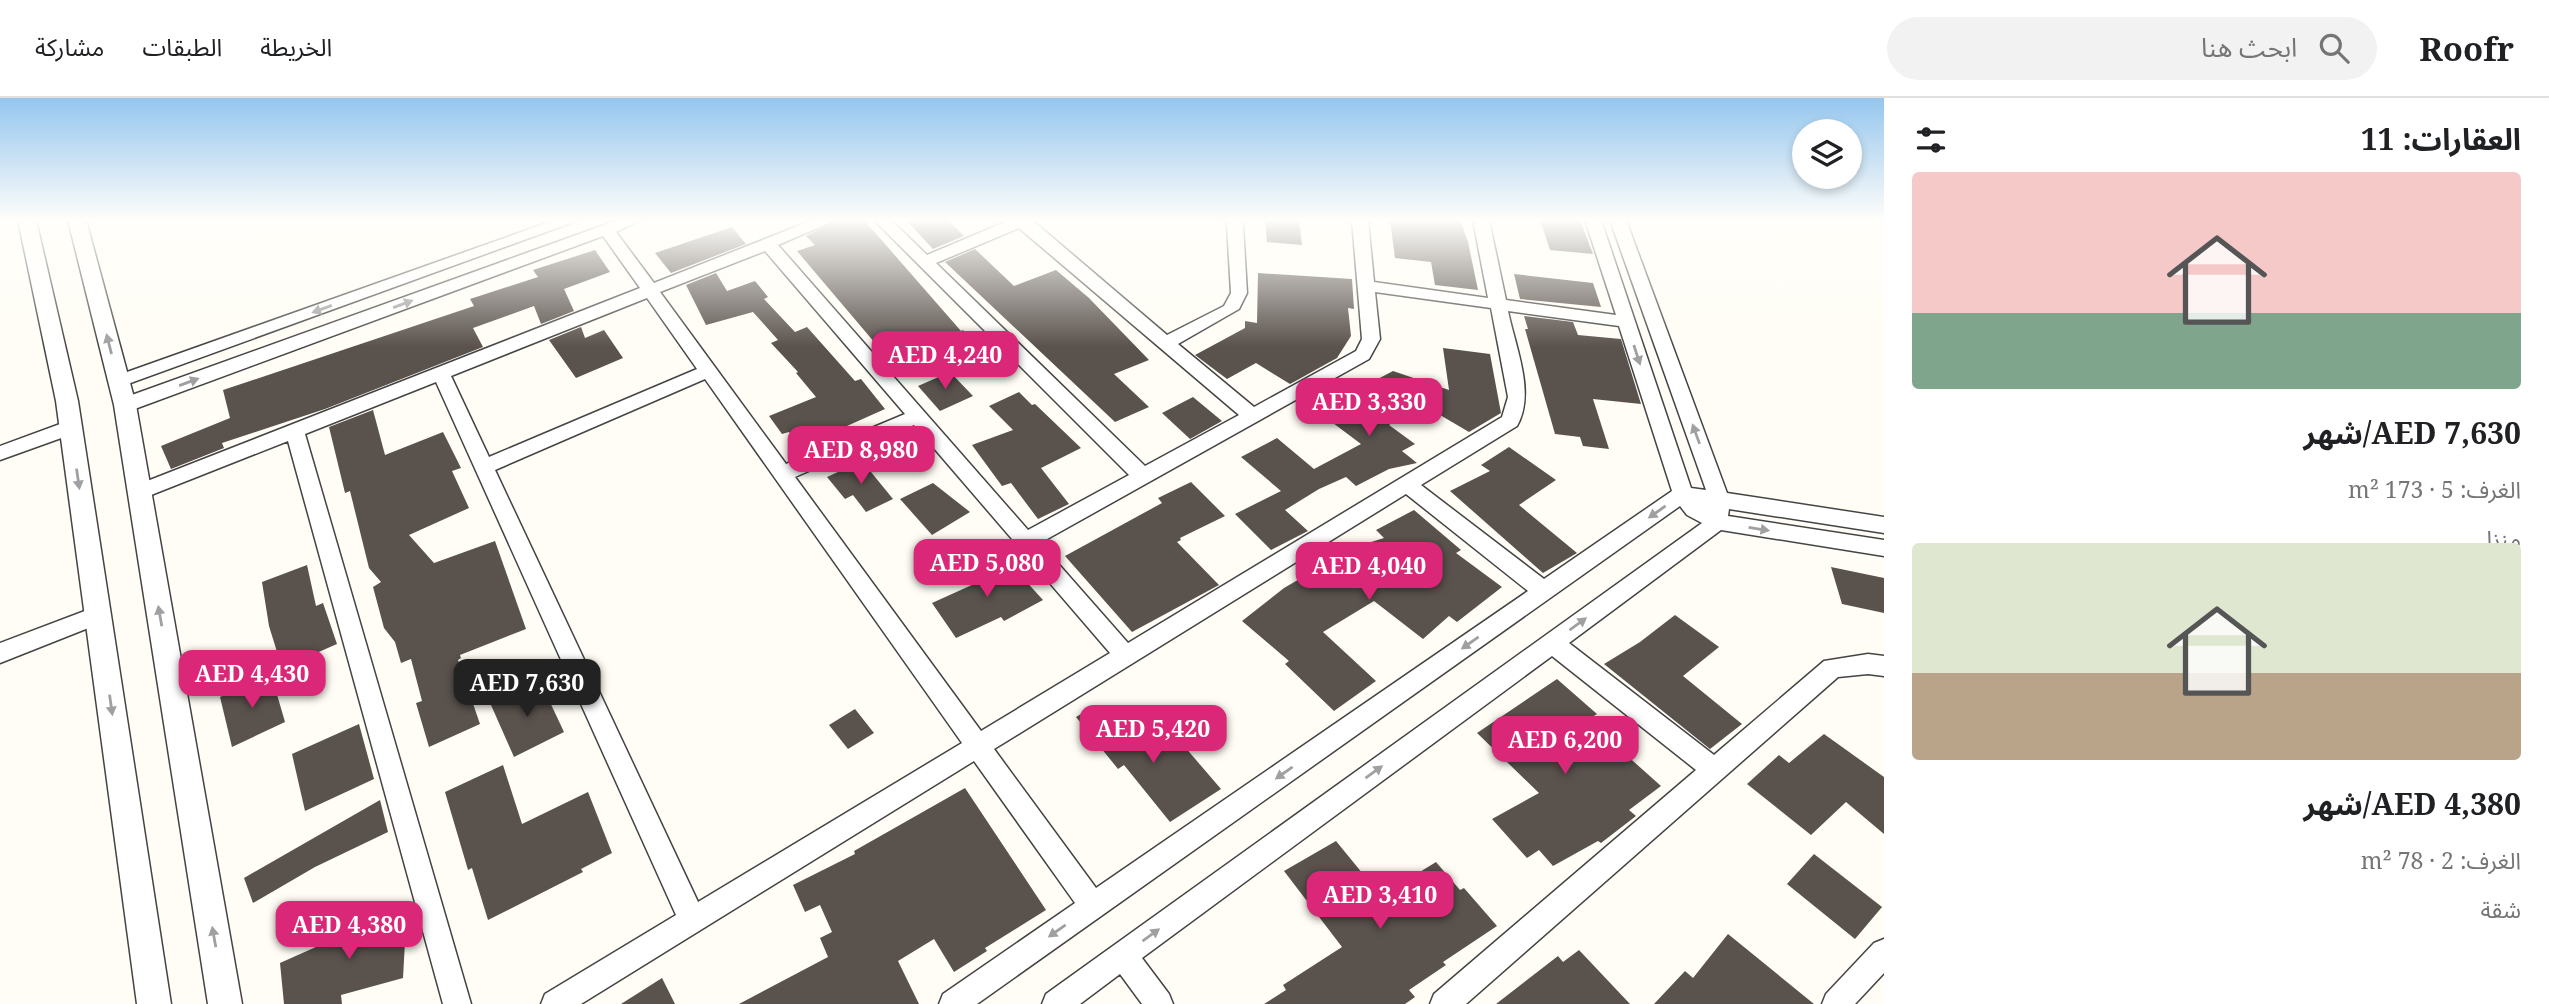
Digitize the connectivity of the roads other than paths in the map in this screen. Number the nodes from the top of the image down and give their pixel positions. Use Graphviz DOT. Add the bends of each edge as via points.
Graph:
graph roads {
  1 [pos="36,262"];
  2 [pos="88,262"];
  3 [pos="461,262"];
  4 [pos="511,262"];
  5 [pos="631,262"];
  6 [pos="722,262"];
  7 [pos="784,262"];
  8 [pos="925,262"];
  9 [pos="1071,262"];
  10 [pos="1237,262"];
  11 [pos="1364,262"];
  12 [pos="1489,262"];
  13 [pos="1607,262"];
  14 [pos="1633,262"];
  15 [pos="1366,286"];
  16 [pos="651,290"];
  17 [pos="1498,305"];
  18 [pos="1627,323"];
  19 [pos="1166,343"];
  20 [pos="708,370"];
  21 [pos="441,373"];
  22 [pos="122,393"];
  23 [pos="917,415"];
  24 [pos="1253,416"];
  25 [pos="71,427"];
  26 [pos="295,431"];
  27 [pos="0,453"];
  28 [pos="484,467"];
  29 [pos="783,474"];
  30 [pos="1143,476"];
  31 [pos="1406,484"];
  32 [pos="139,492"];
  33 [pos="1683,494"];
  34 [pos="1718,510"];
  35 [pos="1884,524"];
  36 [pos="1025,541"];
  37 [pos="1884,548"];
  38 [pos="1544,592"];
  39 [pos="98,615"];
  40 [pos="1552,643"];
  41 [pos="0,653"];
  42 [pos="1125,655"];
  43 [pos="1884,666"];
  44 [pos="978,745"];
  45 [pos="1714,770"];
  46 [pos="1093,906"];
  47 [pos="692,920"];
  48 [pos="1123,955"];
  49 [pos="1881,962"];
  50 [pos="153,1004"];
  51 [pos="225,1004"];
  52 [pos="457,1004"];
  53 [pos="555,1004"];
  54 [pos="953,1004"];
  55 [pos="1056,1004"];
  56 [pos="1159,1004"];
  57 [pos="1444,1004"];
  58 [pos="1836,1004"];
  1 -- 25 [label="street"];
  22 -- 2 [label="street, one-way"];
  3 -- 22 [label="street, one-way"];
  22 -- 4 [label="street, one-way"];
  5 -- 16 [label="street"];
  6 -- 16 [label="street"];
  7 -- 23 [label="street"];
  8 -- 30 [label="street"];
  9 -- 19 [label="street"];
  10 -- 19 [label="street" via="1239,293 1231,309"];
  11 -- 15 [label="street"];
  12 -- 17 [label="street"];
  13 -- 18 [label="street"];
  34 -- 14 [label="street, one-way"];
  15 -- 17 [label="street"];
  15 -- 24 [label="street" via="1371,339 1363,355"];
  16 -- 20 [label="street"];
  16 -- 21 [label="street"];
  17 -- 18 [label="street"];
  17 -- 31 [label="street" via="1517,397 1510,421"];
  18 -- 33 [label="street, one-way"];
  19 -- 24 [label="street"];
  20 -- 28 [label="street"];
  20 -- 29 [label="street"];
  21 -- 26 [label="street"];
  21 -- 28 [label="street"];
  22 -- 32 [label="street"];
  23 -- 29 [label="street"];
  23 -- 36 [label="street"];
  24 -- 30 [label="street"];
  25 -- 27 [label="street"];
  25 -- 39 [label="street, one-way"];
  26 -- 32 [label="street"];
  26 -- 52 [label="street"];
  28 -- 47 [label="street"];
  29 -- 44 [label="street"];
  30 -- 36 [label="street"];
  31 -- 38 [label="street"];
  31 -- 42 [label="street"];
  51 -- 32 [label="street, one-way"];
  33 -- 34 [label="street"];
  33 -- 38 [label="street, one-way"];
  34 -- 35 [label="street"];
  34 -- 37 [label="street, one-way"];
  40 -- 34 [label="street, one-way"];
  36 -- 42 [label="street"];
  38 -- 46 [label="street, one-way"];
  39 -- 41 [label="street"];
  39 -- 50 [label="street, one-way"];
  40 -- 45 [label="street"];
  48 -- 40 [label="street, one-way"];
  42 -- 44 [label="street"];
  43 -- 45 [label="street" via="1832,668"];
  44 -- 46 [label="street"];
  44 -- 47 [label="street"];
  45 -- 57 [label="street"];
  46 -- 54 [label="street, one-way"];
  47 -- 53 [label="street"];
  48 -- 55 [label="street"];
  48 -- 56 [label="street"];
  49 -- 58 [label="street"];
}
